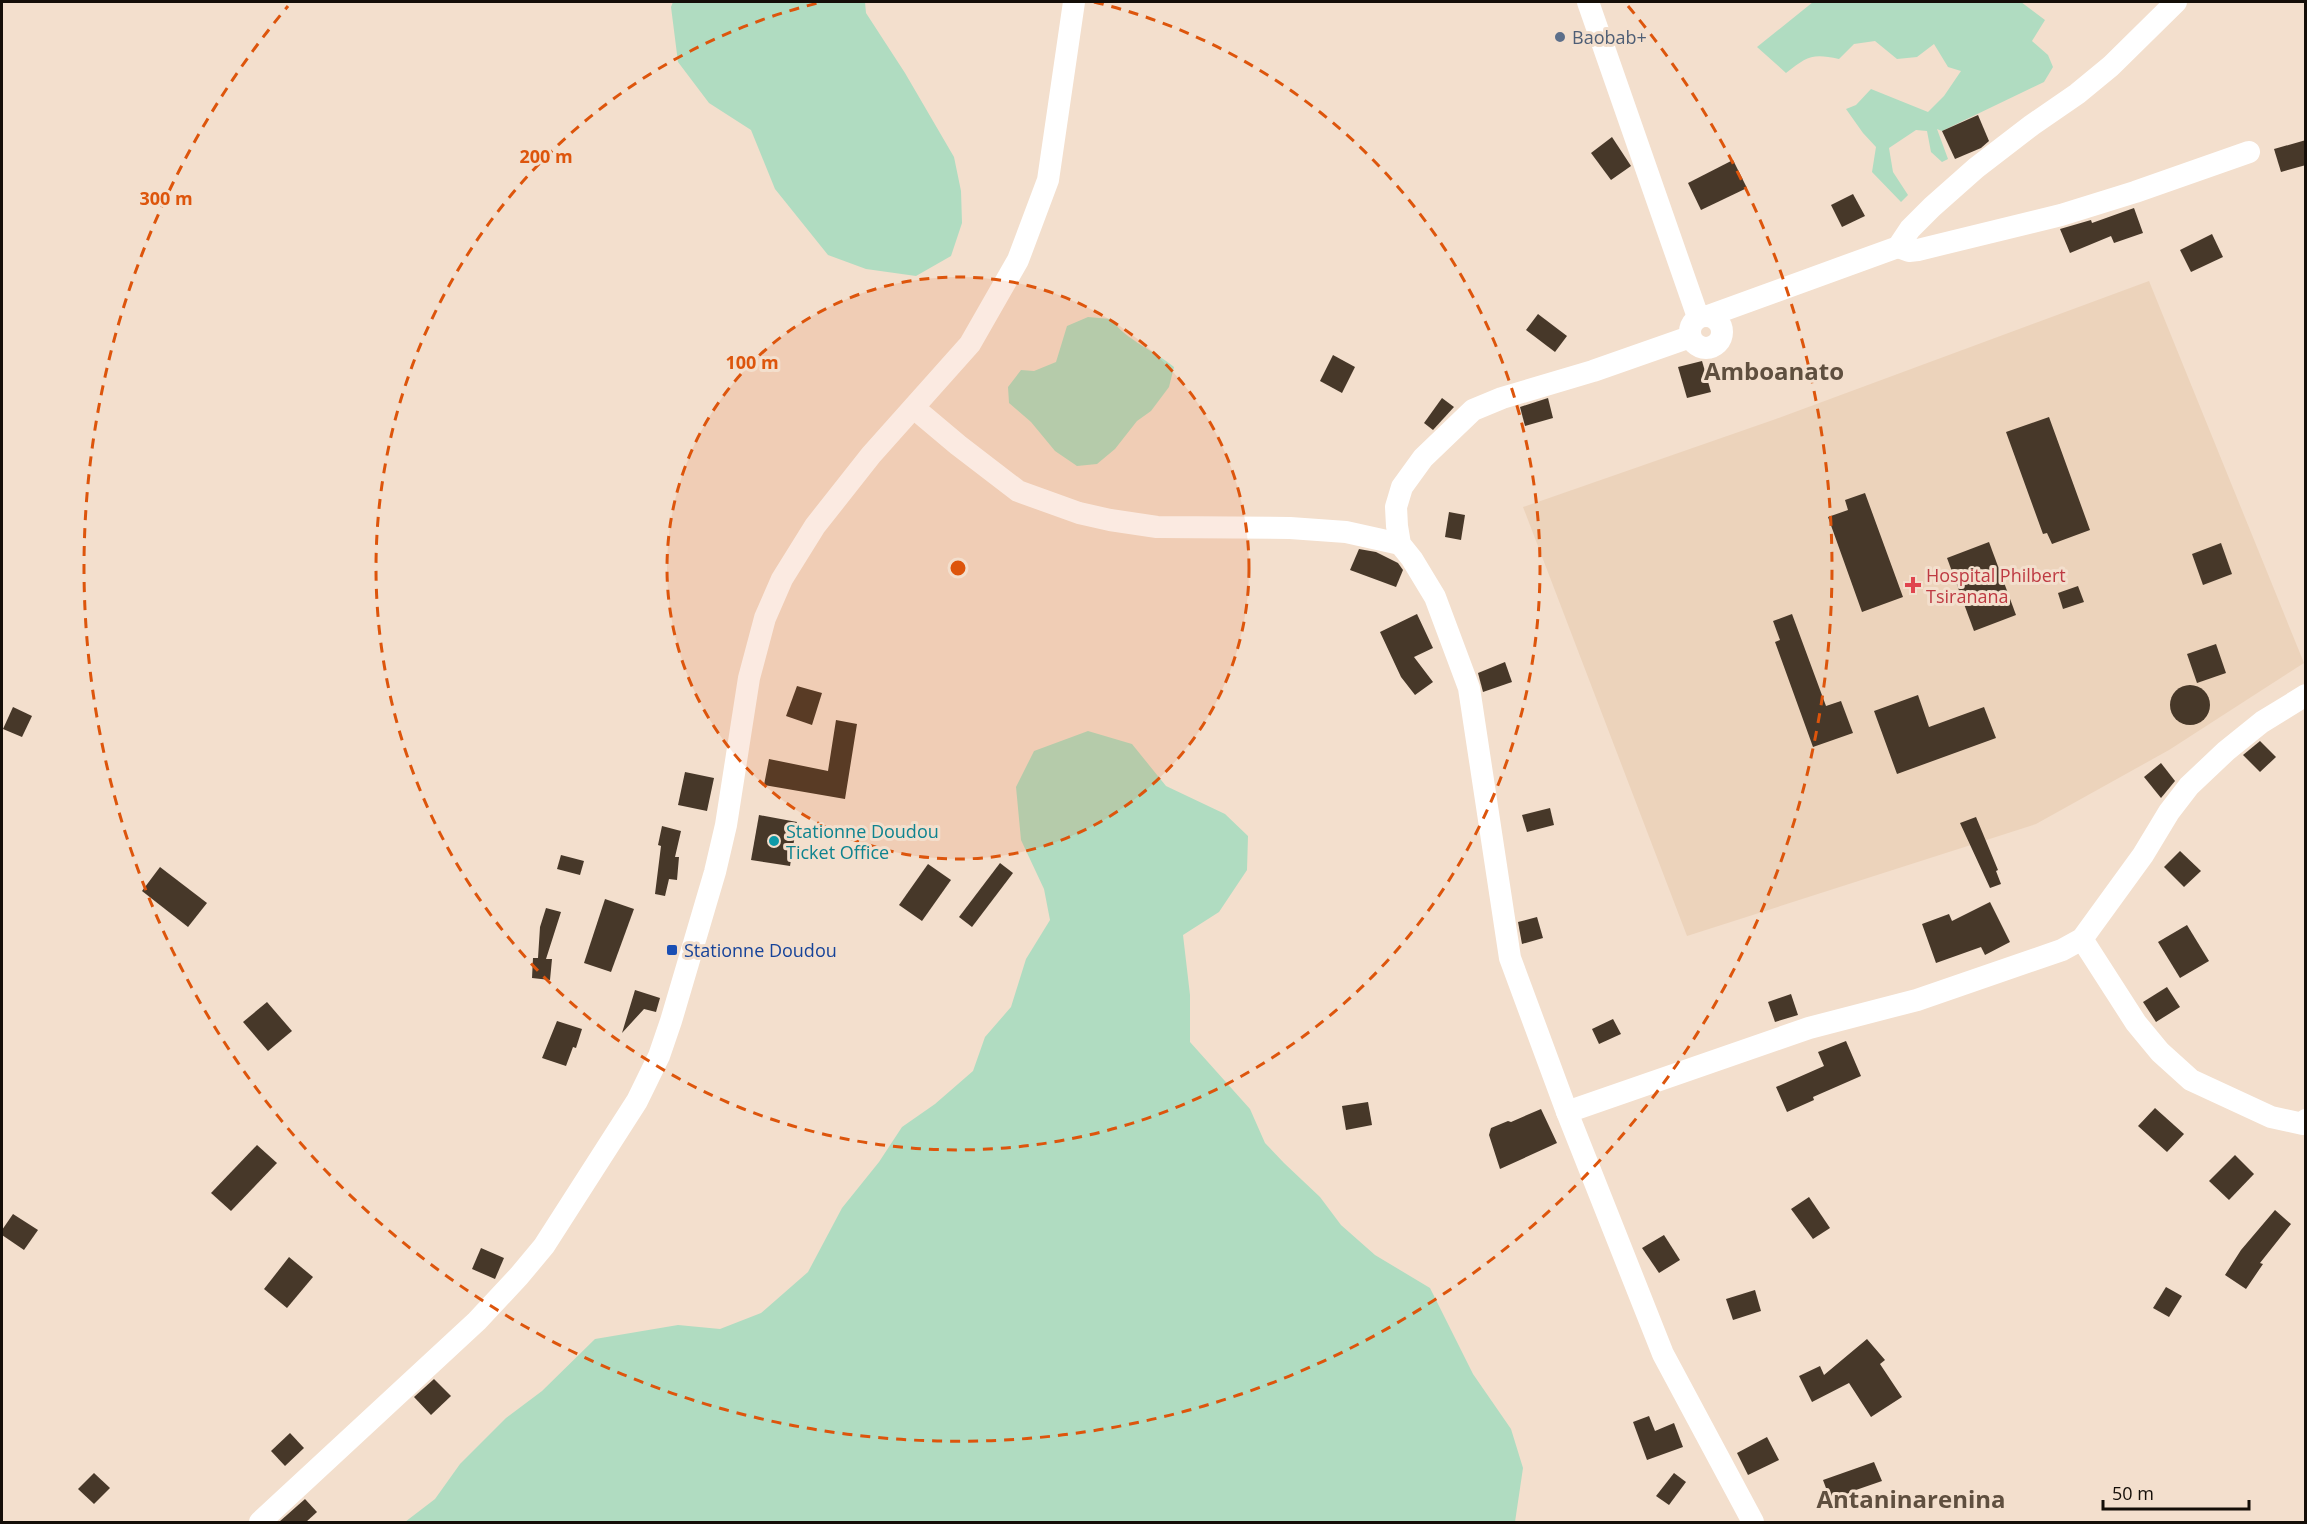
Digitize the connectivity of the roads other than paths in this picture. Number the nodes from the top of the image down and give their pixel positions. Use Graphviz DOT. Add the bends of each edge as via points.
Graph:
graph roads {
  1 [pos="1074,2"];
  2 [pos="1588,2"];
  3 [pos="2176,2"];
  4 [pos="2249,152"];
  5 [pos="1898,247"];
  6 [pos="1699,323"];
  7 [pos="914,408"];
  8 [pos="1400,544"];
  9 [pos="2306,694"];
  10 [pos="2082,939"];
  11 [pos="1567,1112"];
  12 [pos="2304,1124"];
  13 [pos="260,1522"];
  14 [pos="1753,1522"];
  1 -- 7 [label="street" via="1048,180 1034,221 1018,260 970,344"];
  2 -- 6 [label="street"];
  3 -- 5 [label="street" via="2094,80 1985,160 1910,229"];
  4 -- 5 [label="street" via="2061,215 1918,250"];
  5 -- 6 [label="street"];
  6 -- 8 [label="street" via="1593,371 1473,410 1423,458 1401,487 1396,507"];
  7 -- 8 [label="street" via="1018,491 1079,513 1157,527 1346,532"];
  7 -- 13 [label="street" via="815,526 782,579 765,618 748,678 715,872 671,1022 637,1101 544,1246 519,1276 477,1321"];
  8 -- 11 [label="street" via="1435,597 1469,688 1510,958"];
  9 -- 10 [label="street" via="2262,722 2189,786"];
  10 -- 11 [label="street" via="2062,950 1917,1000 1809,1028"];
  10 -- 12 [label="street" via="2136,1023 2191,1080 2271,1117"];
  11 -- 14 [label="street" via="1663,1354"];
}
